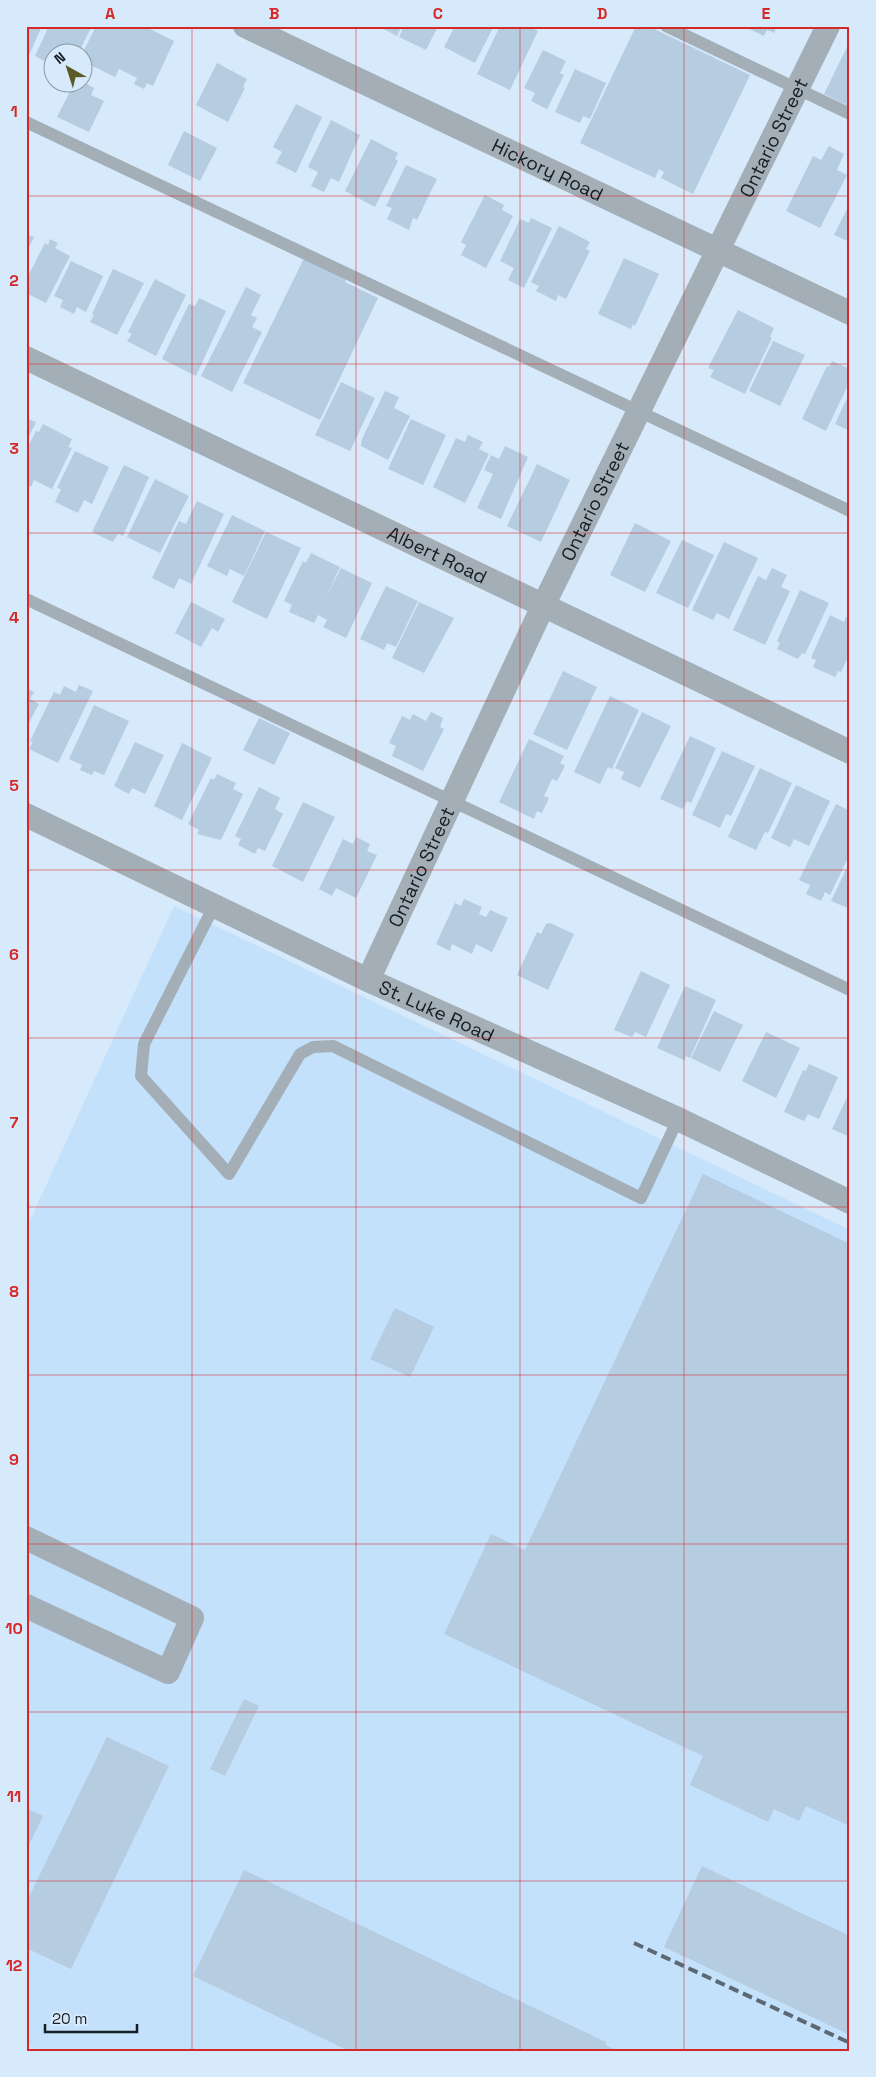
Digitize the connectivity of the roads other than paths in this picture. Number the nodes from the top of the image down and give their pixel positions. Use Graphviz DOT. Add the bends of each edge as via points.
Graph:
graph roads {
  1 [pos="245,26"];
  2 [pos="666,26"];
  3 [pos="828,26"];
  4 [pos="797,88"];
  5 [pos="850,114"];
  6 [pos="26,122"];
  7 [pos="716,251"];
  8 [pos="850,313"];
  9 [pos="26,358"];
  10 [pos="638,410"];
  11 [pos="850,510"];
  12 [pos="26,599"];
  13 [pos="543,606"];
  14 [pos="850,752"];
  15 [pos="453,802"];
  16 [pos="26,815"];
  17 [pos="214,906"];
  18 [pos="368,980"];
  19 [pos="850,990"];
  20 [pos="678,1120"];
  21 [pos="850,1202"];
  22 [pos="26,1538"];
  23 [pos="26,1606"];
  1 -- 7 [label="street, Hickory Road"];
  2 -- 4 [label="lane"];
  3 -- 4 [label="street, Ontario Street"];
  4 -- 5 [label="lane"];
  4 -- 7 [label="street, Ontario Street"];
  6 -- 10 [label="lane"];
  7 -- 8 [label="street, Hickory Road"];
  7 -- 10 [label="street, Ontario Street"];
  9 -- 13 [label="street, Albert Road"];
  10 -- 11 [label="lane"];
  10 -- 13 [label="street, Ontario Street"];
  12 -- 15 [label="lane"];
  13 -- 14 [label="street, Albert Road"];
  13 -- 15 [label="street, Ontario Street"];
  15 -- 18 [label="street, Ontario Street"];
  15 -- 19 [label="lane"];
  16 -- 17 [label="street, St. Luke Road"];
  17 -- 18 [label="street, St. Luke Road"];
  17 -- 20 [label="lane" via="144,1044 141,1076 229,1174 300,1054 313,1047 333,1046 641,1198"];
  18 -- 20 [label="street, St. Luke Road"];
  20 -- 21 [label="street, St. Luke Road"];
  22 -- 23 [label="street" via="192,1618 168,1672"];
}
